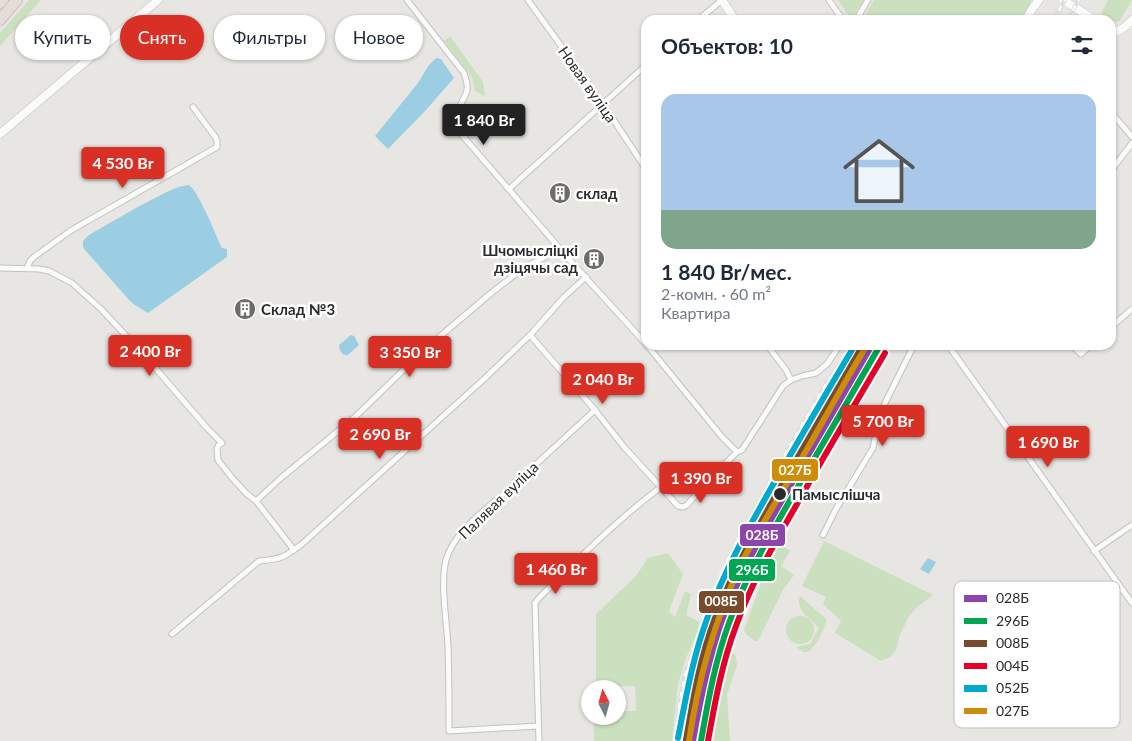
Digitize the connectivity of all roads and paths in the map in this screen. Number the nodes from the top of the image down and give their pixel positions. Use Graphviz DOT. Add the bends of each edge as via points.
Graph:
graph roads {
  1 [pos="3,0"];
  2 [pos="17,0"];
  3 [pos="158,0"];
  4 [pos="407,0"];
  5 [pos="528,0"];
  6 [pos="722,0"];
  7 [pos="829,0"];
  8 [pos="868,0"];
  9 [pos="1039,0"];
  10 [pos="1063,0"];
  11 [pos="0,3"];
  12 [pos="704,15"];
  13 [pos="732,15"];
  14 [pos="840,15"];
  15 [pos="859,15"];
  16 [pos="1029,15"];
  17 [pos="1087,15"];
  18 [pos="0,20"];
  19 [pos="1132,20"];
  20 [pos="1116,31"];
  21 [pos="641,70"];
  22 [pos="603,104"];
  23 [pos="193,107"];
  24 [pos="1116,118"];
  25 [pos="0,134"];
  26 [pos="1132,137"];
  27 [pos="1132,143"];
  28 [pos="641,161"];
  29 [pos="1116,165"];
  30 [pos="509,189"];
  31 [pos="560,249"];
  32 [pos="0,268"];
  33 [pos="28,268"];
  34 [pos="586,277"];
  35 [pos="1132,308"];
  36 [pos="1116,322"];
  37 [pos="530,335"];
  38 [pos="641,338"];
  39 [pos="652,350"];
  40 [pos="771,350"];
  41 [pos="837,350"];
  42 [pos="912,350"];
  43 [pos="952,350"];
  44 [pos="790,380"];
  45 [pos="595,410"];
  46 [pos="737,452"];
  47 [pos="661,487"];
  48 [pos="256,501"];
  49 [pos="1132,525"];
  50 [pos="823,535"];
  51 [pos="294,550"];
  52 [pos="1094,551"];
  53 [pos="1116,581"];
  54 [pos="1120,587"];
  55 [pos="1132,603"];
  56 [pos="172,634"];
  57 [pos="538,726"];
  58 [pos="539,741"];
  1 -- 11 [label="highway"];
  2 -- 18 [label="highway"];
  3 -- 25 [label="street"];
  4 -- 30 [label="street" via="464,73 467,94 458,112 456,128"];
  5 -- 22 [label="street, Новая вуліца"];
  6 -- 12 [label="street"];
  6 -- 13 [label="street"];
  7 -- 14 [label="street"];
  8 -- 15 [label="street"];
  9 -- 16 [label="street"];
  10 -- 17 [label="street"];
  19 -- 20 [label="street"];
  21 -- 22 [label="street"];
  22 -- 28 [label="street, Новая вуліца"];
  22 -- 30 [label="street"];
  23 -- 33 [label="street" via="216,138 217,147 70,231 34,257"];
  24 -- 26 [label="street"];
  27 -- 29 [label="street"];
  30 -- 31 [label="street"];
  31 -- 34 [label="street"];
  31 -- 48 [label="street" via="522,269 490,294 425,348 354,418"];
  32 -- 33 [label="street"];
  33 -- 48 [label="street" via="61,276 101,309 222,443 217,450 218,460 233,480"];
  34 -- 37 [label="street"];
  34 -- 38 [label="street"];
  35 -- 36 [label="street"];
  37 -- 45 [label="street"];
  37 -- 51 [label="street"];
  39 -- 46 [label="street"];
  40 -- 44 [label="street"];
  41 -- 44 [label="street" via="827,364 816,372"];
  42 -- 50 [label="street" via="881,411 872,448"];
  43 -- 52 [label="street"];
  44 -- 46 [label="street" via="782,386 742,450"];
  45 -- 47 [label="street"];
  45 -- 57 [label="street, Палявая вуліца" via="478,516 456,540 446,560 449,731"];
  46 -- 47 [label="street" via="683,507 678,506"];
  47 -- 57 [label="street" via="594,543 536,603"];
  48 -- 51 [label="street"];
  49 -- 52 [label="street"];
  51 -- 56 [label="street" via="278,560 259,561"];
  52 -- 53 [label="street"];
  54 -- 55 [label="street"];
  57 -- 58 [label="street"];
}
